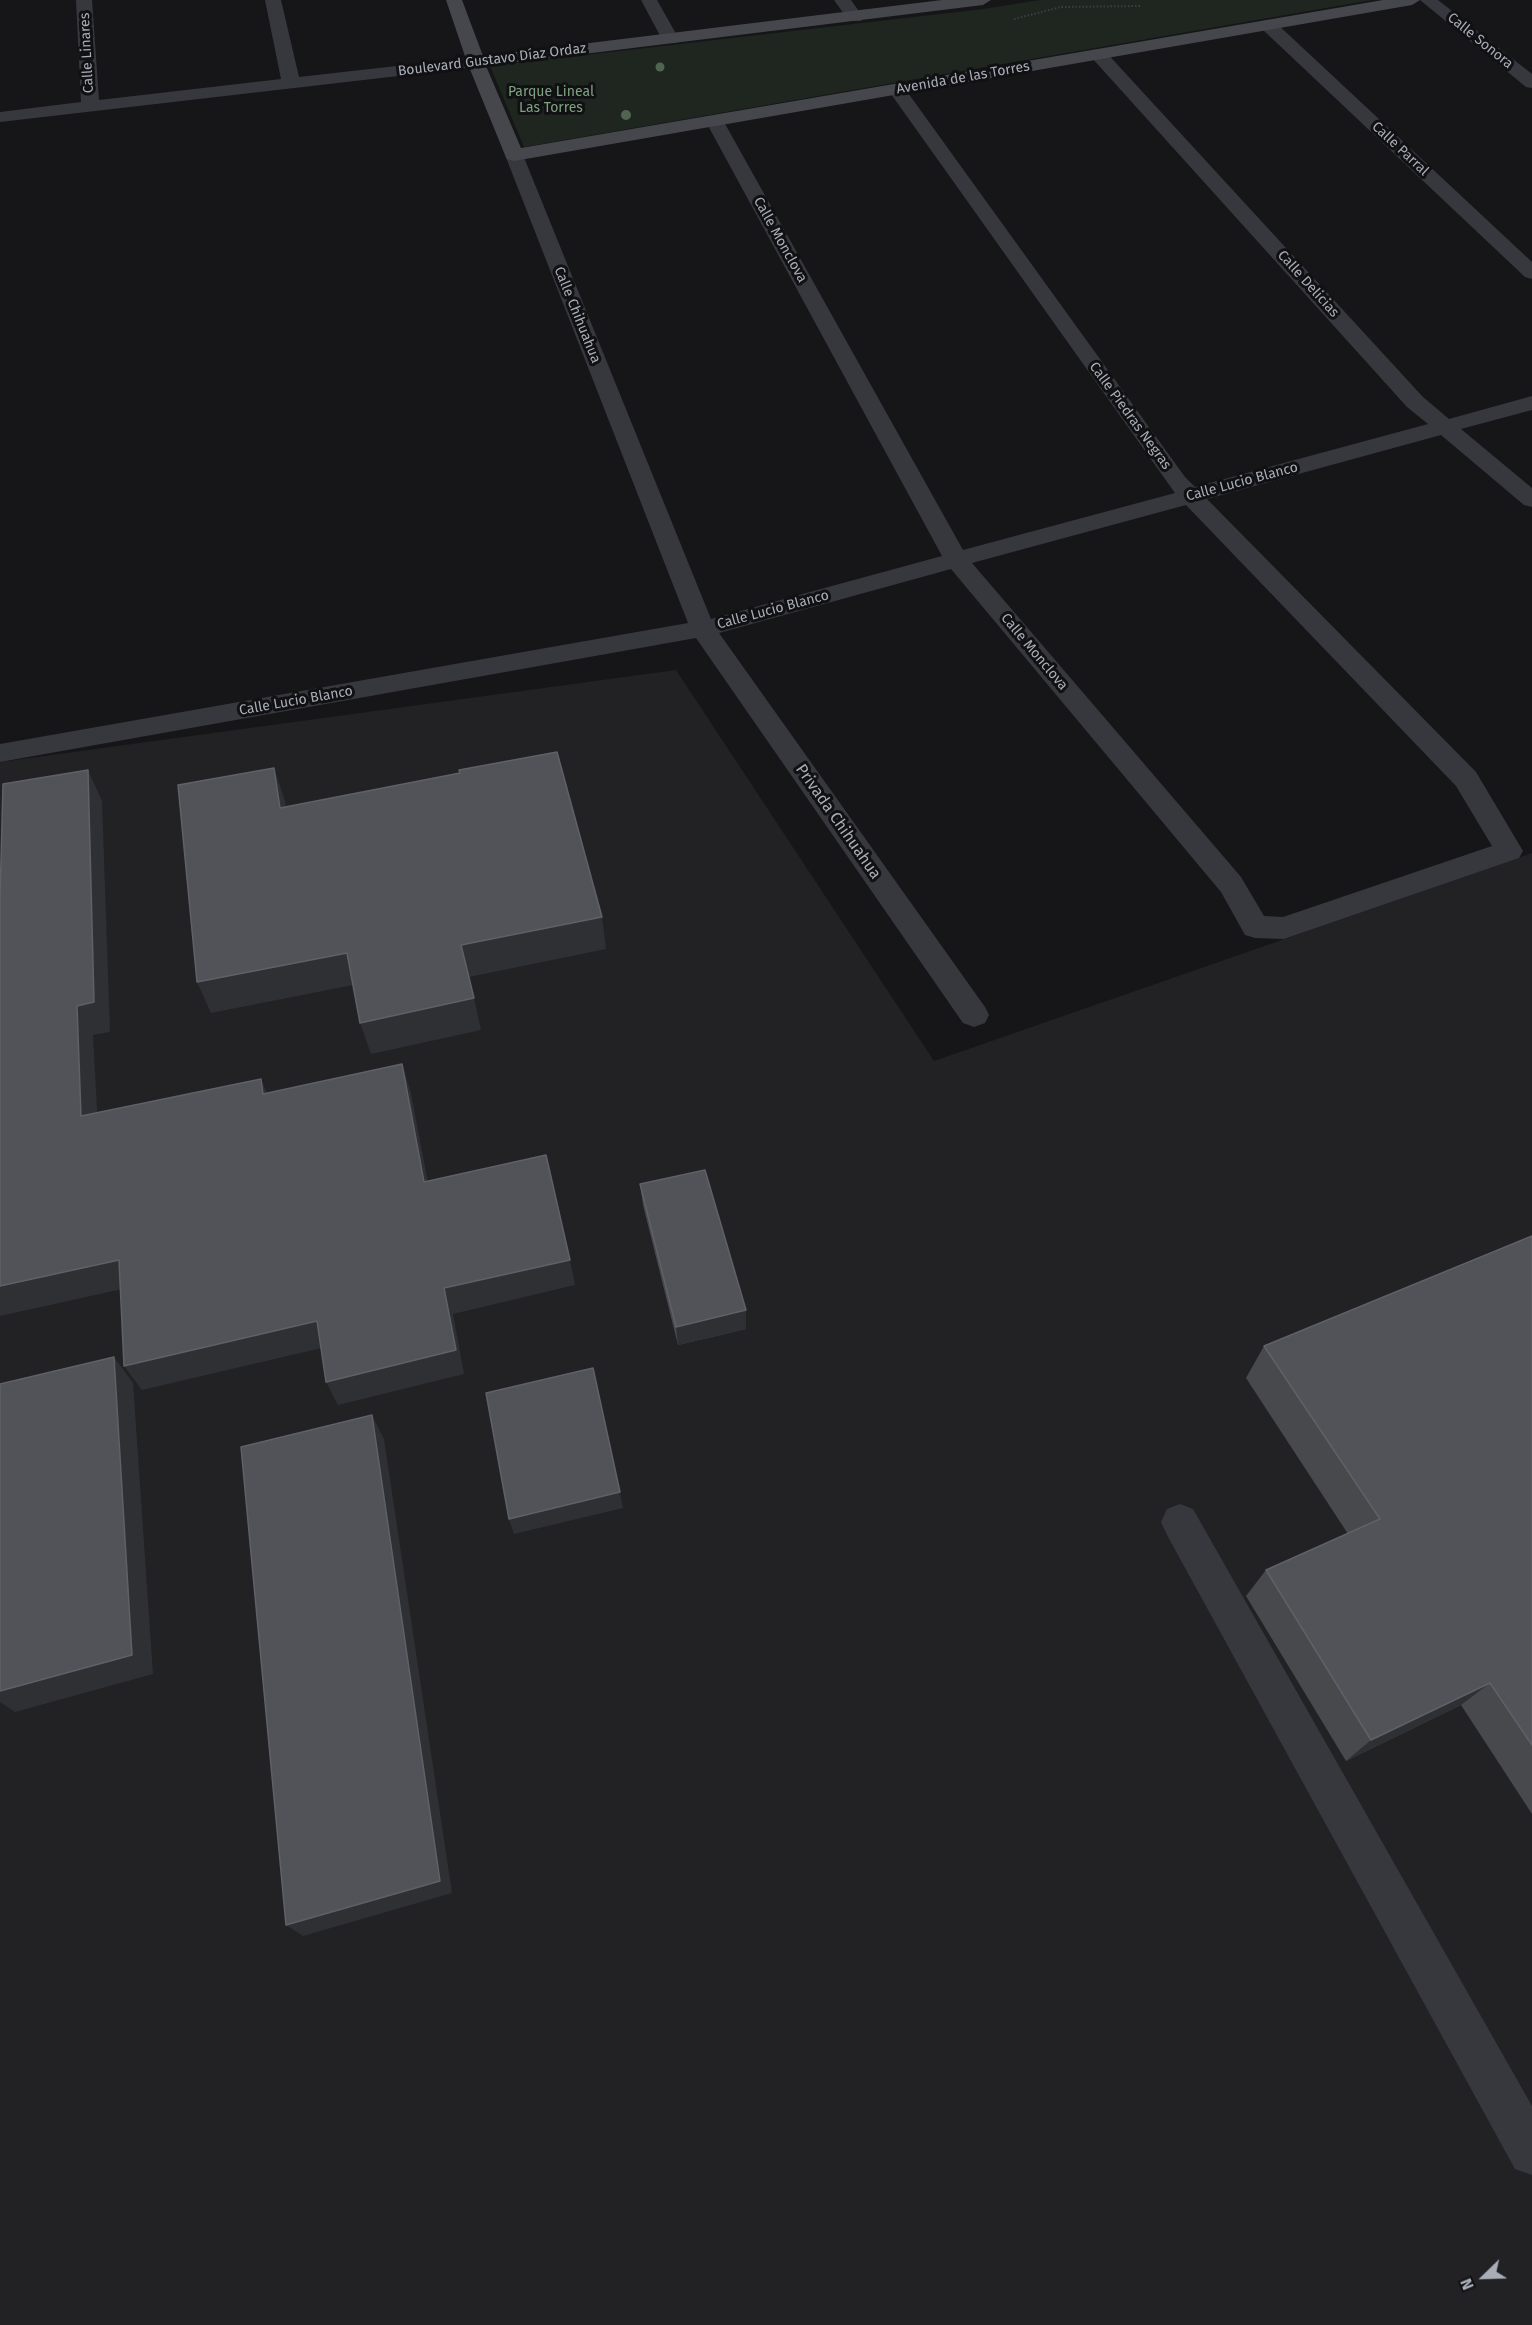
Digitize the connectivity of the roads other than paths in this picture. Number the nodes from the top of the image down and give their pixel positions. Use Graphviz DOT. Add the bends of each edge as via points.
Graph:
graph roads {
  1 [pos="84,0"];
  2 [pos="273,0"];
  3 [pos="454,0"];
  4 [pos="649,0"];
  5 [pos="842,0"];
  6 [pos="983,0"];
  7 [pos="1413,0"];
  8 [pos="1428,0"];
  9 [pos="855,17"];
  10 [pos="1268,25"];
  11 [pos="670,39"];
  12 [pos="1098,54"];
  13 [pos="476,62"];
  14 [pos="291,83"];
  15 [pos="1532,83"];
  16 [pos="897,90"];
  17 [pos="90,106"];
  18 [pos="0,117"];
  19 [pos="715,122"];
  20 [pos="514,155"];
  21 [pos="1532,273"];
  22 [pos="1532,403"];
  23 [pos="1445,427"];
  24 [pos="1191,496"];
  25 [pos="1532,500"];
  26 [pos="956,560"];
  27 [pos="703,629"];
  28 [pos="0,753"];
  29 [pos="1509,851"];
  30 [pos="974,1015"];
  31 [pos="1180,1522"];
  32 [pos="1532,2152"];
  1 -- 17 [label="street, Calle Linares"];
  2 -- 14 [label="street"];
  3 -- 13 [label="street, Calle Chihuahua"];
  4 -- 11 [label="street"];
  5 -- 9 [label="street"];
  6 -- 9 [label="street, Boulevard Gustavo Díaz Ordaz"];
  7 -- 10 [label="street, Avenida de las Torres"];
  8 -- 15 [label="street, Calle Sonora"];
  9 -- 11 [label="street, Boulevard Gustavo Díaz Ordaz"];
  10 -- 12 [label="street, Avenida de las Torres"];
  10 -- 21 [label="street, Calle Parral"];
  11 -- 13 [label="street, Boulevard Gustavo Díaz Ordaz"];
  12 -- 16 [label="street, Avenida de las Torres"];
  12 -- 23 [label="street, Calle Delicias" via="1414,402"];
  13 -- 14 [label="street, Boulevard Gustavo Díaz Ordaz"];
  13 -- 20 [label="street, Calle Chihuahua"];
  14 -- 17 [label="street, Boulevard Gustavo Díaz Ordaz"];
  16 -- 19 [label="street, Avenida de las Torres"];
  16 -- 24 [label="street, Calle Piedras Negras" via="1177,482"];
  17 -- 18 [label="street, Boulevard Gustavo Díaz Ordaz"];
  19 -- 20 [label="street, Avenida de las Torres"];
  19 -- 26 [label="street, Calle Monclova"];
  20 -- 27 [label="street, Calle Chihuahua"];
  22 -- 23 [label="street, Calle Lucio Blanco"];
  23 -- 24 [label="street, Calle Lucio Blanco"];
  23 -- 25 [label="street, Calle Delicias"];
  24 -- 26 [label="street, Calle Lucio Blanco"];
  24 -- 29 [label="street, Calle Piedras Negras" via="1466,779"];
  26 -- 27 [label="street, Calle Lucio Blanco"];
  26 -- 29 [label="street, Calle Monclova" via="1231,885 1255,927 1284,928"];
  27 -- 28 [label="street, Calle Lucio Blanco"];
  27 -- 30 [label="street, Privada Chihuahua"];
  31 -- 32 [label="street"];
}
